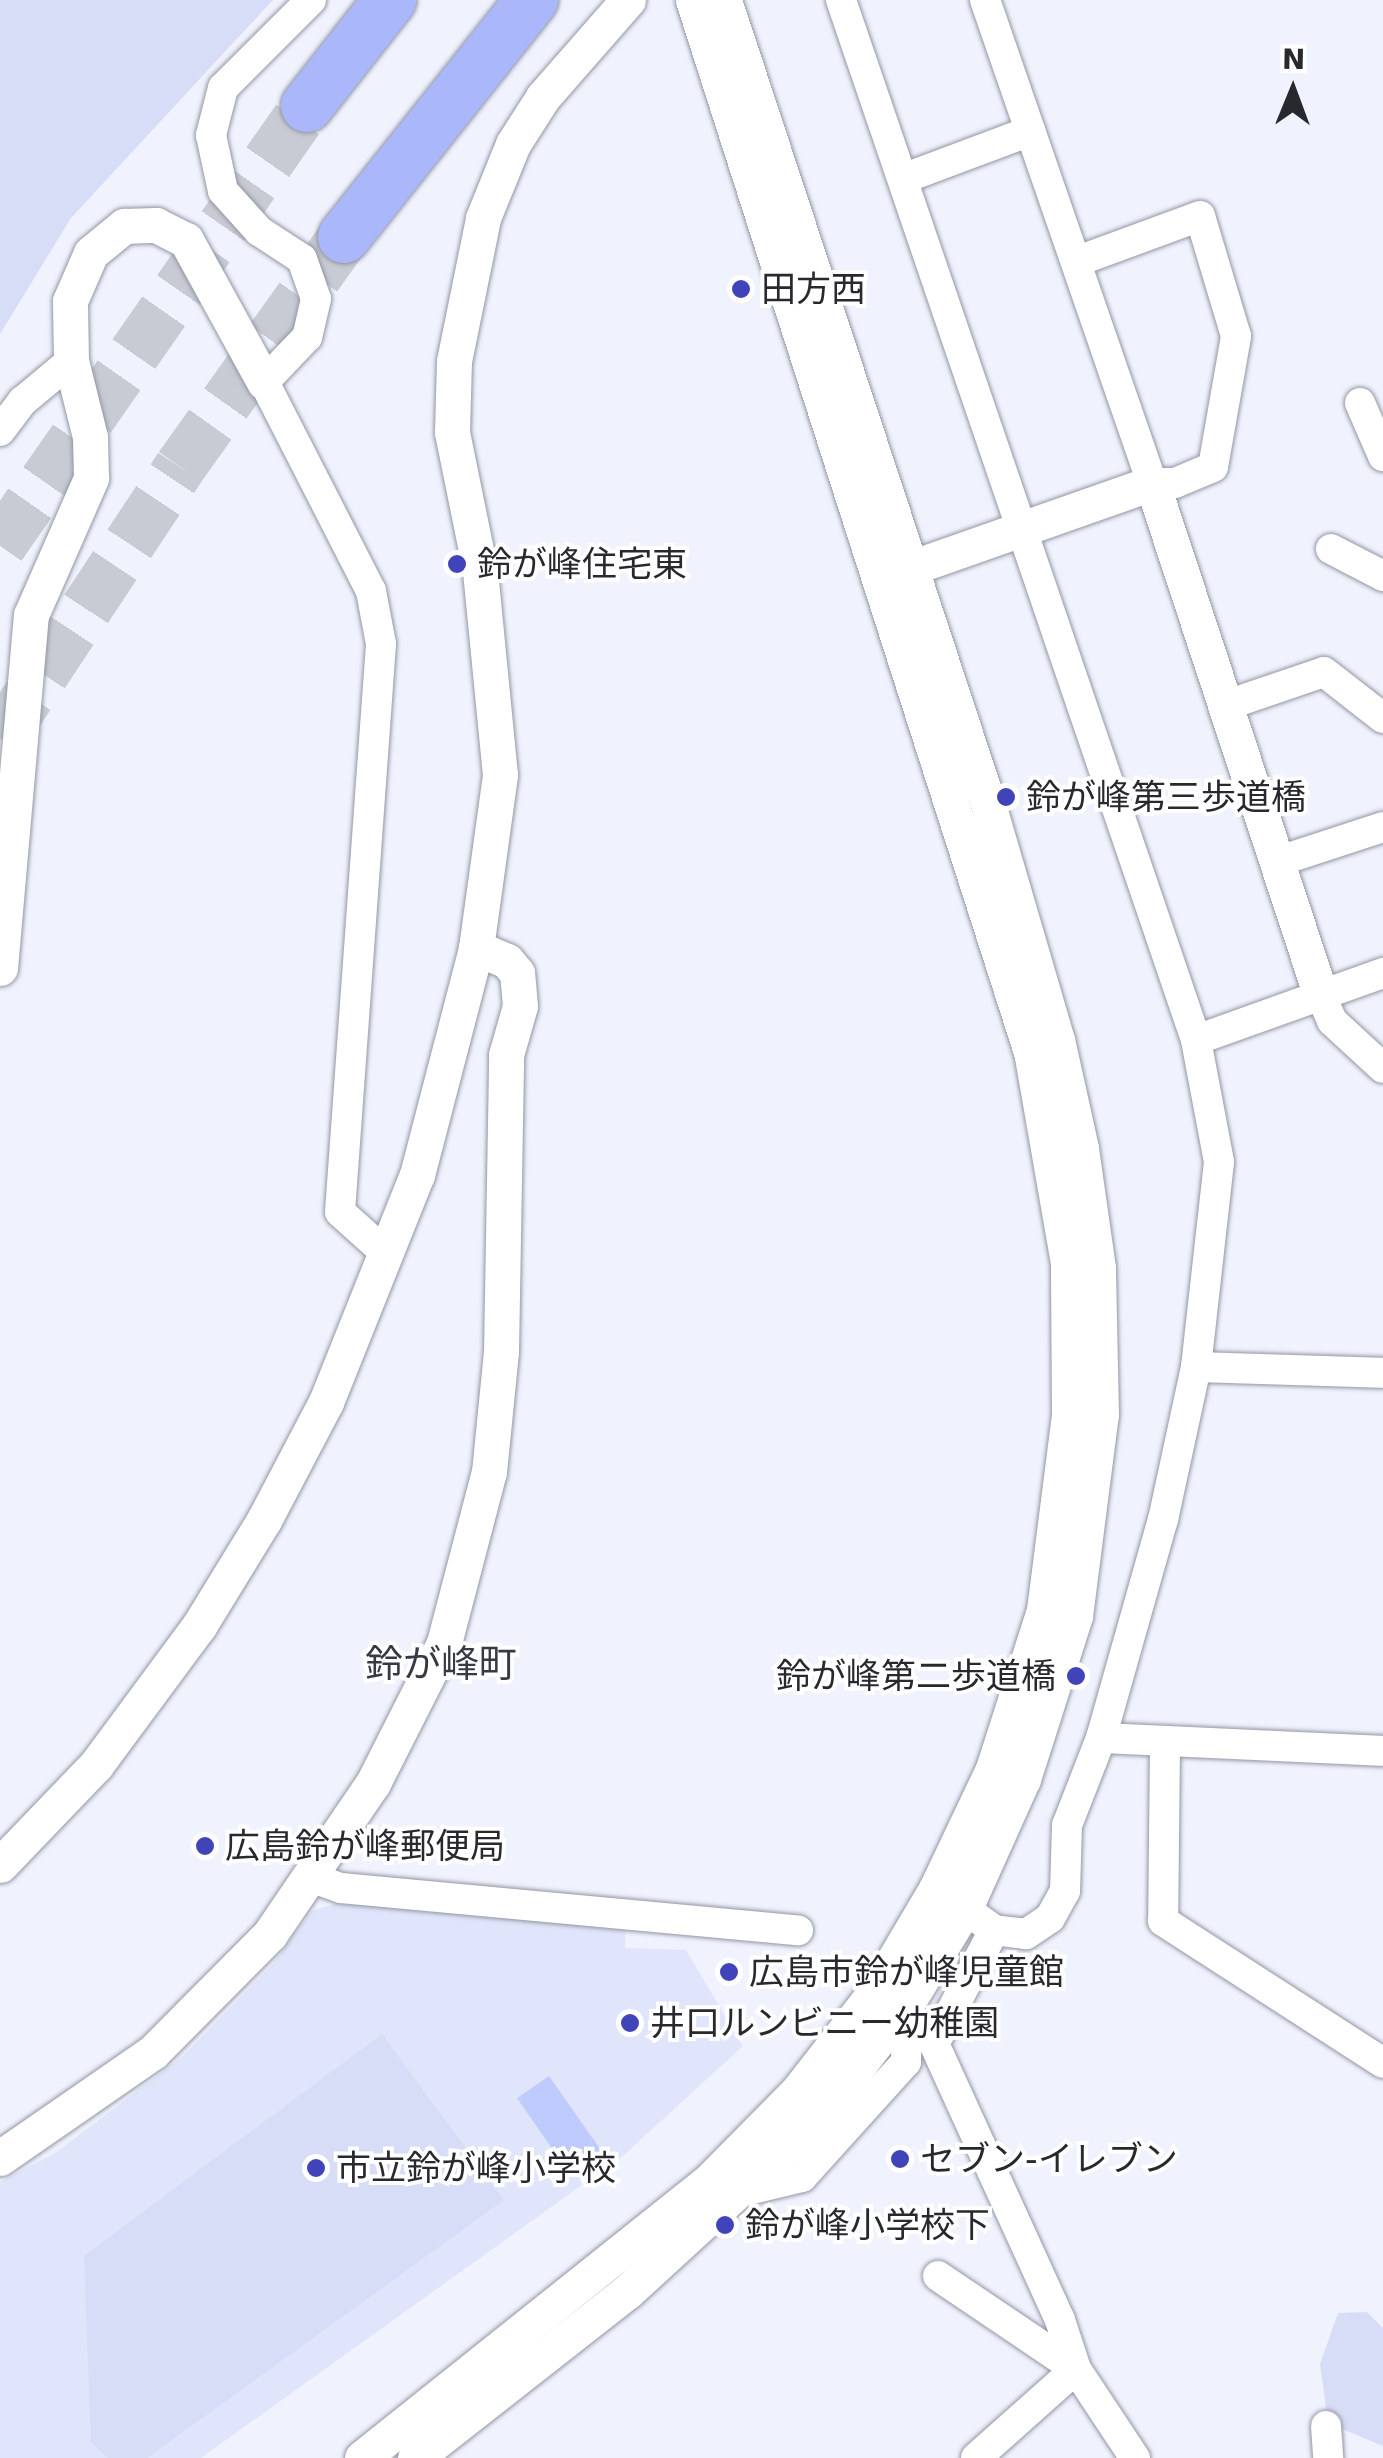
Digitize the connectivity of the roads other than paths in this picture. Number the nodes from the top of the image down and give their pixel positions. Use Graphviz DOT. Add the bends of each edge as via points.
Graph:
graph roads {
  1 [pos="311,0"];
  2 [pos="390,0"];
  3 [pos="532,0"];
  4 [pos="628,0"];
  5 [pos="692,0"];
  6 [pos="724,0"];
  7 [pos="841,0"];
  8 [pos="985,0"];
  9 [pos="306,106"];
  10 [pos="1031,132"];
  11 [pos="905,178"];
  12 [pos="344,237"];
  13 [pos="1078,260"];
  14 [pos="71,361"];
  15 [pos="264,382"];
  16 [pos="1360,403"];
  17 [pos="0,431"];
  18 [pos="1383,456"];
  19 [pos="1152,484"];
  20 [pos="1021,530"];
  21 [pos="1331,549"];
  22 [pos="894,574"];
  23 [pos="1383,576"];
  24 [pos="1227,705"];
  25 [pos="1383,718"];
  26 [pos="1383,827"];
  27 [pos="1279,861"];
  28 [pos="476,948"];
  29 [pos="0,968"];
  30 [pos="1383,973"];
  31 [pos="1321,996"];
  32 [pos="1196,1040"];
  33 [pos="1383,1068"];
  34 [pos="388,1255"];
  35 [pos="1196,1367"];
  36 [pos="1383,1373"];
  37 [pos="1101,1738"];
  38 [pos="1165,1744"];
  39 [pos="1383,1751"];
  40 [pos="0,1865"];
  41 [pos="313,1878"];
  42 [pos="951,1899"];
  43 [pos="798,1930"];
  44 [pos="994,1930"];
  45 [pos="1383,2063"];
  46 [pos="0,2158"];
  47 [pos="938,2276"];
  48 [pos="1076,2369"];
  49 [pos="1326,2426"];
  50 [pos="362,2458"];
  51 [pos="416,2458"];
  52 [pos="976,2458"];
  53 [pos="1135,2458"];
  54 [pos="1328,2458"];
  1 -- 15 [label="street" via="223,88 210,135 222,190 260,231 302,259 316,298 307,337"];
  2 -- 9 [label="highway"];
  3 -- 12 [label="highway"];
  4 -- 28 [label="street" via="543,97 513,144 484,218 454,361 452,432 480,570 500,775"];
  5 -- 22 [label="street"];
  6 -- 22 [label="street"];
  7 -- 11 [label="street"];
  8 -- 10 [label="street"];
  10 -- 11 [label="street"];
  10 -- 13 [label="street"];
  11 -- 20 [label="street"];
  13 -- 19 [label="street"];
  13 -- 19 [label="street" via="1200,216 1236,336 1216,448 1212,467 1175,483"];
  14 -- 15 [label="street" via="70,302 90,253 124,226 156,225 186,240"];
  14 -- 17 [label="street" via="23,400"];
  14 -- 29 [label="street" via="90,436 91,478 31,616"];
  15 -- 34 [label="street" via="371,591 382,644 340,1212"];
  16 -- 18 [label="street"];
  19 -- 20 [label="street"];
  19 -- 24 [label="street"];
  20 -- 22 [label="street"];
  20 -- 32 [label="street"];
  21 -- 23 [label="street"];
  22 -- 42 [label="street" via="1057,1040 1098,1268 1100,1414 1075,1616 1022,1779"];
  24 -- 25 [label="street" via="1324,672"];
  24 -- 27 [label="street"];
  26 -- 27 [label="street"];
  27 -- 31 [label="street"];
  28 -- 34 [label="street" via="417,1175"];
  28 -- 41 [label="street" via="506,961 517,974 520,1006 506,1054 501,1352 489,1472 444,1642 373,1783"];
  30 -- 31 [label="street"];
  31 -- 32 [label="street"];
  31 -- 33 [label="street" via="1332,1021"];
  32 -- 35 [label="street" via="1220,1162"];
  34 -- 40 [label="street" via="326,1402 199,1626 96,1765"];
  35 -- 36 [label="street"];
  35 -- 37 [label="street" via="1163,1519"];
  37 -- 38 [label="street"];
  37 -- 44 [label="street" via="1068,1824 1065,1891 1050,1918 1026,1934"];
  38 -- 39 [label="street"];
  38 -- 45 [label="street" via="1163,1921"];
  41 -- 43 [label="street" via="341,1888"];
  41 -- 46 [label="street" via="270,1934 153,2052"];
  42 -- 44 [label="street"];
  42 -- 50 [label="street" via="809,2076 707,2184"];
  42 -- 51 [label="street" via="907,2003 820,2115 628,2291"];
  44 -- 48 [label="street" via="934,2044"];
  47 -- 48 [label="street"];
  48 -- 52 [label="street"];
  48 -- 53 [label="street"];
  49 -- 54 [label="street"];
}
